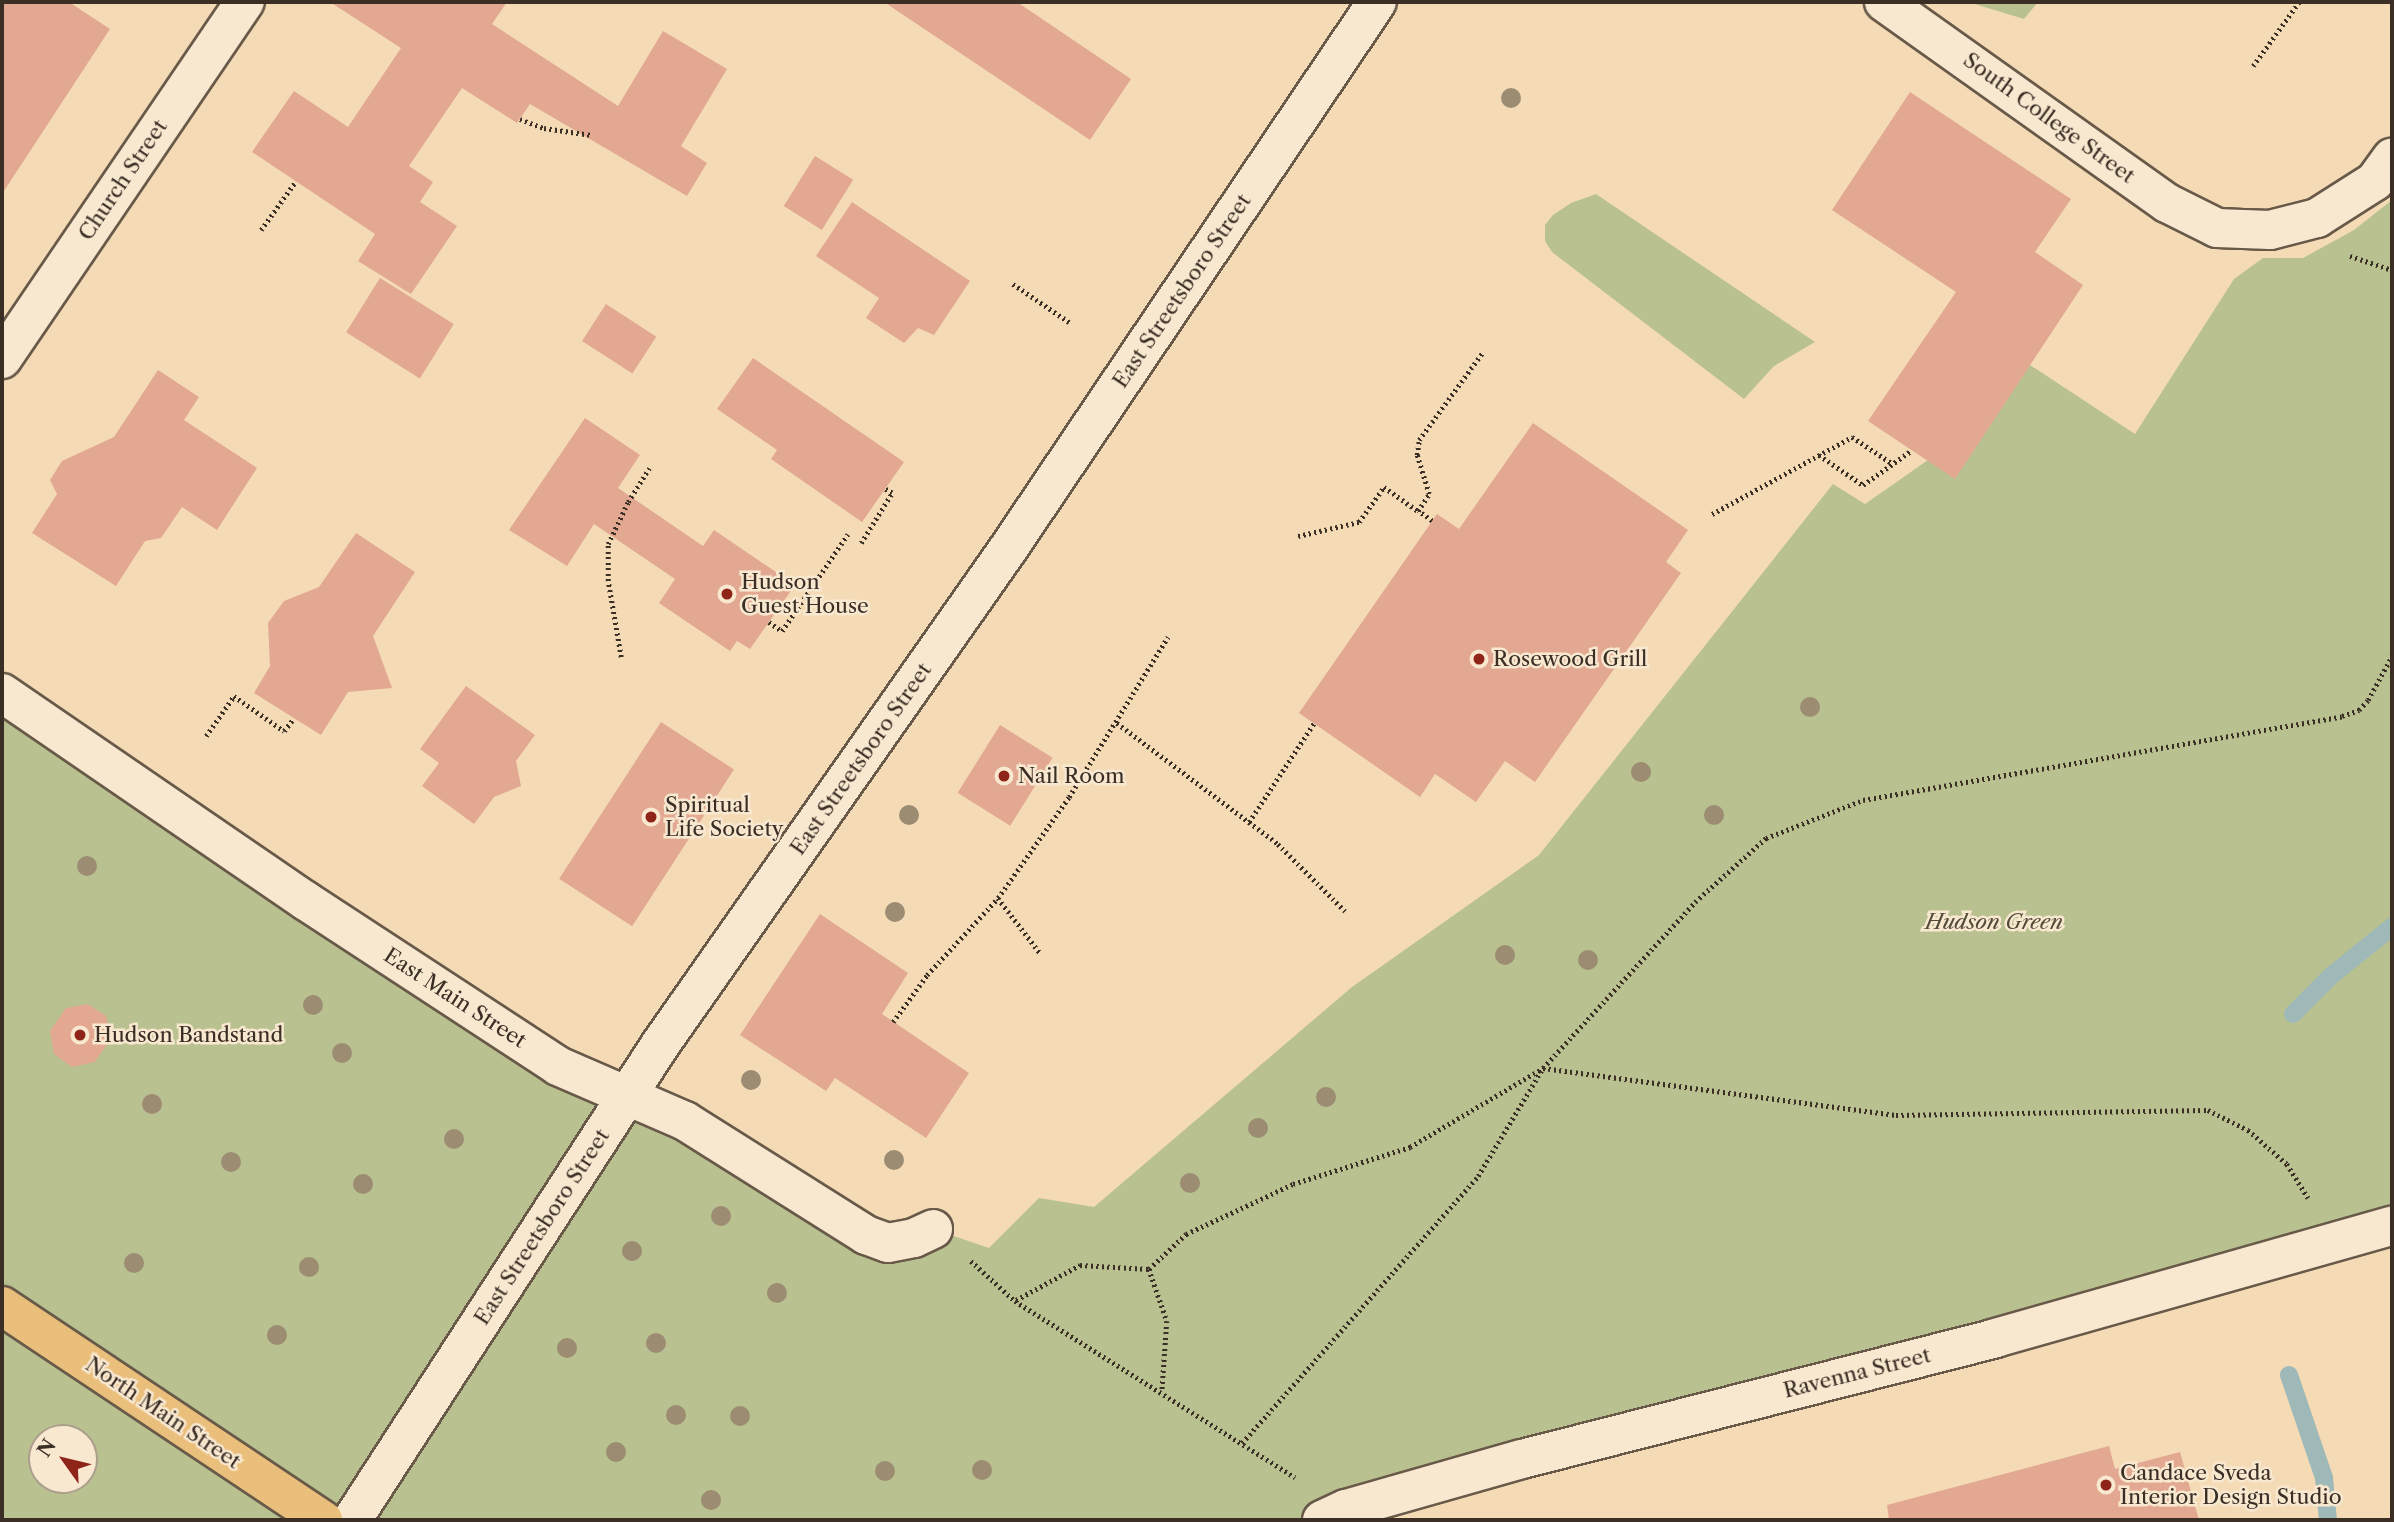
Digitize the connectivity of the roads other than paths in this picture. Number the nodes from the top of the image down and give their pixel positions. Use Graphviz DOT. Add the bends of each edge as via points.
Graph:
graph roads {
  1 [pos="244,2"];
  2 [pos="1377,2"];
  3 [pos="1884,2"];
  4 [pos="2392,158"];
  5 [pos="2,359"];
  6 [pos="2,692"];
  7 [pos="625,1096"];
  8 [pos="2392,1226"];
  9 [pos="933,1229"];
  10 [pos="2,1306"];
  11 [pos="1334,1515"];
  12 [pos="323,1520"];
  13 [pos="352,1520"];
  1 -- 5 [label="street, Church Street"];
  2 -- 7 [label="street, East Streetsboro Street" via="1006,552"];
  3 -- 4 [label="street, South College Street" via="2167,203 2217,228 2270,230 2317,218 2375,181"];
  6 -- 7 [label="street, East Main Street" via="283,886 558,1066"];
  7 -- 9 [label="street, East Main Street" via="685,1121 866,1235 888,1243"];
  7 -- 13 [label="street, East Streetsboro Street"];
  8 -- 11 [label="street, Ravenna Street" via="1995,1338 1522,1459"];
  10 -- 12 [label="main road, North Main Street"];
}
